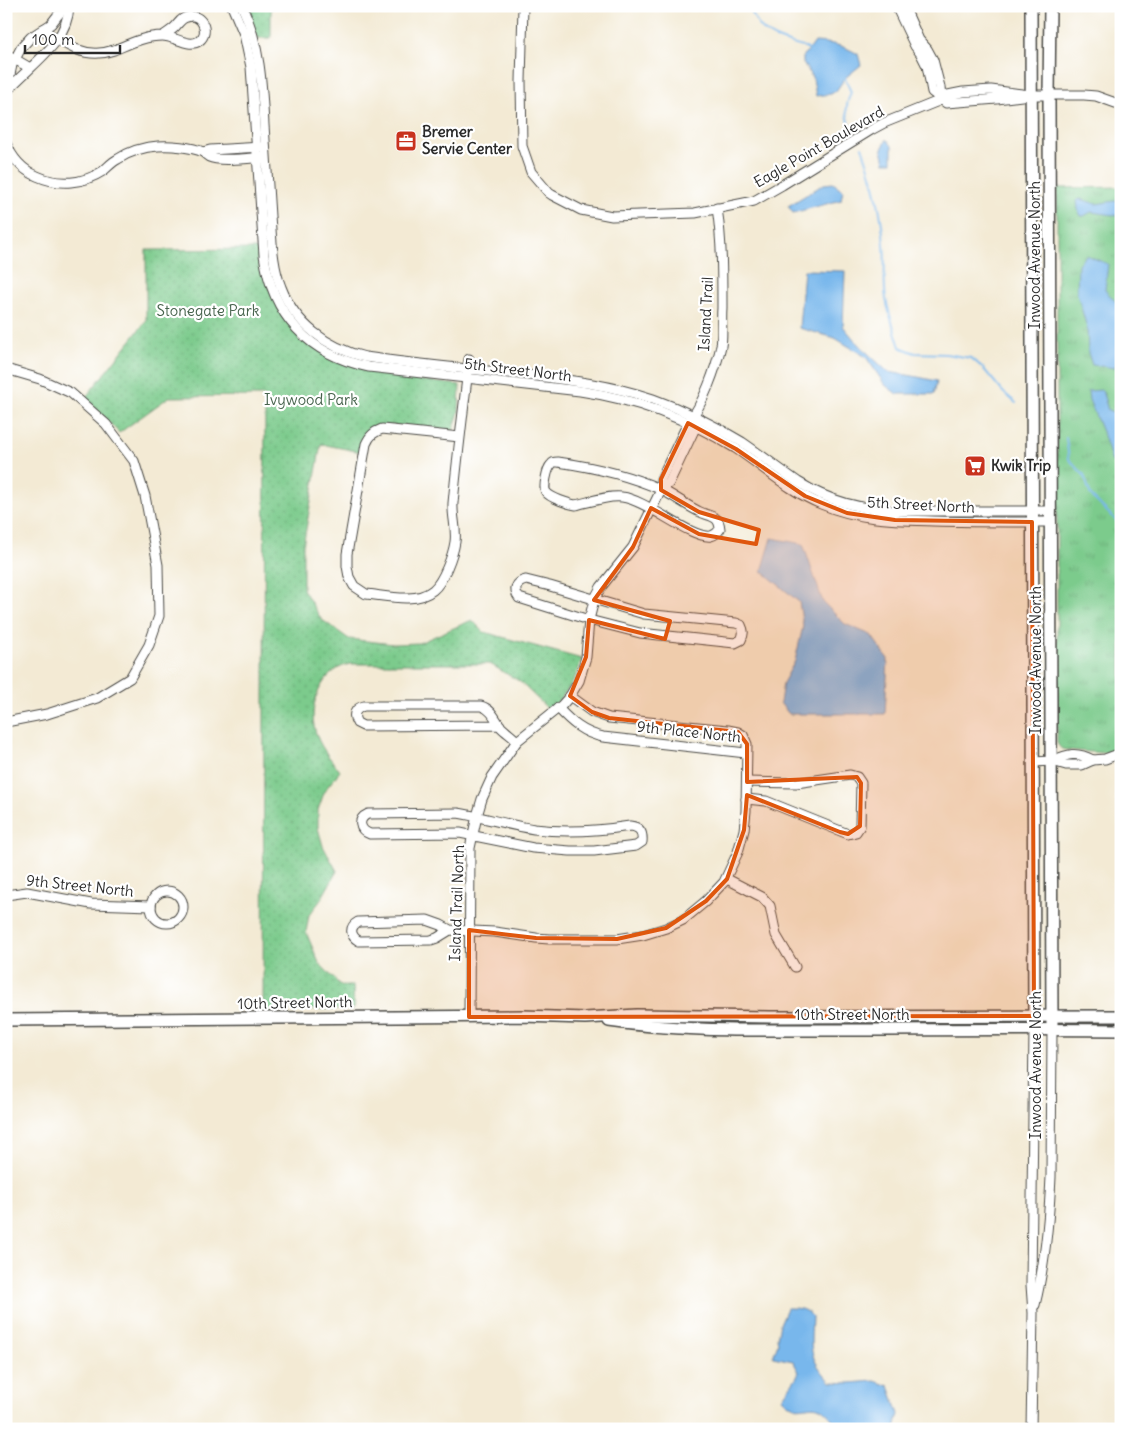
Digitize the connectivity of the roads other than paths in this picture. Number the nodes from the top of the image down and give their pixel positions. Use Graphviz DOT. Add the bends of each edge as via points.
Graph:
graph roads {
  1 [pos="65,6"];
  2 [pos="69,6"];
  3 [pos="232,6"];
  4 [pos="242,6"];
  5 [pos="523,6"];
  6 [pos="896,6"];
  7 [pos="904,6"];
  8 [pos="1031,6"];
  9 [pos="1050,6"];
  10 [pos="43,29"];
  11 [pos="163,36"];
  12 [pos="57,39"];
  13 [pos="10,56"];
  14 [pos="30,68"];
  15 [pos="7,92"];
  16 [pos="1030,95"];
  17 [pos="1049,95"];
  18 [pos="941,100"];
  19 [pos="1121,106"];
  20 [pos="6,143"];
  21 [pos="261,147"];
  22 [pos="204,152"];
  23 [pos="262,157"];
  24 [pos="10,158"];
  25 [pos="716,208"];
  26 [pos="6,369"];
  27 [pos="468,369"];
  28 [pos="693,422"];
  29 [pos="460,437"];
  30 [pos="661,490"];
  31 [pos="652,508"];
  32 [pos="1032,516"];
  33 [pos="1050,516"];
  34 [pos="594,600"];
  35 [pos="589,620"];
  36 [pos="570,696"];
  37 [pos="558,708"];
  38 [pos="6,722"];
  39 [pos="500,725"];
  40 [pos="517,741"];
  41 [pos="746,753"];
  42 [pos="1121,753"];
  43 [pos="1052,761"];
  44 [pos="1033,762"];
  45 [pos="747,782"];
  46 [pos="746,799"];
  47 [pos="476,816"];
  48 [pos="473,836"];
  49 [pos="727,879"];
  50 [pos="6,895"];
  51 [pos="151,906"];
  52 [pos="450,930"];
  53 [pos="469,930"];
  54 [pos="795,967"];
  55 [pos="1034,1016"];
  56 [pos="1051,1016"];
  57 [pos="1121,1016"];
  58 [pos="469,1017"];
  59 [pos="585,1018"];
  60 [pos="6,1020"];
  61 [pos="1034,1029"];
  62 [pos="1052,1029"];
  63 [pos="1121,1030"];
  64 [pos="1033,1313"];
  65 [pos="1031,1429"];
  1 -- 10 [label="street"];
  2 -- 12 [label="street"];
  3 -- 21 [label="street, 5th Street North" via="244,34 251,66"];
  4 -- 21 [label="street, 5th Street North" via="253,35 261,75"];
  5 -- 25 [label="street, Eagle Point Boulevard" via="522,146 531,172 549,193 581,210 612,216 695,213"];
  6 -- 18 [label="street" via="922,54 932,92"];
  7 -- 18 [label="street" via="933,60"];
  8 -- 16 [label="main road, Inwood Avenue North"];
  9 -- 17 [label="main road, Inwood Avenue North"];
  10 -- 12 [label="street"];
  10 -- 13 [label="street"];
  11 -- 12 [label="street" via="93,53 73,49"];
  12 -- 14 [label="street"];
  13 -- 14 [label="street"];
  13 -- 15 [label="street"];
  14 -- 15 [label="street"];
  16 -- 17 [label="street, Eagle Point Boulevard"];
  16 -- 18 [label="street, Eagle Point Boulevard" via="946,103"];
  16 -- 32 [label="main road, Inwood Avenue North"];
  17 -- 19 [label="street, Eagle Point Boulevard" via="1096,96"];
  17 -- 33 [label="main road, Inwood Avenue North"];
  18 -- 25 [label="street, Eagle Point Boulevard" via="884,123 754,201"];
  20 -- 24 [label="street"];
  21 -- 22 [label="street"];
  21 -- 23 [label="street, 5th Street North"];
  22 -- 23 [label="street" via="209,158 219,159"];
  22 -- 24 [label="street" via="174,146 148,147 124,155 89,178 68,183 36,176"];
  23 -- 27 [label="street, 5th Street North" via="275,270 288,301 304,323 325,341 354,354"];
  25 -- 28 [label="street, Island Trail" via="722,254 721,344"];
  26 -- 38 [label="street" via="71,393 106,424 134,462 146,496 158,564 159,616 130,678 97,698 47,714"];
  27 -- 28 [label="street, 5th Street North" via="608,387 651,399"];
  27 -- 29 [label="street"];
  28 -- 30 [label="street, Island Trail North" via="669,483"];
  28 -- 32 [label="street, 5th Street North" via="743,443 808,488 849,504 899,512"];
  29 -- 29 [label="street" via="453,506 455,543 441,581 434,590 413,598 360,591 348,576 347,554 369,437 382,429"];
  30 -- 31 [label="street, Island Trail North"];
  30 -- 31 [label="street" via="714,517 720,529 710,536 699,534"];
  30 -- 31 [label="street" via="608,471 576,464 553,463 548,470 546,492 570,504 622,497"];
  31 -- 34 [label="street, Island Trail North" via="633,547"];
  32 -- 33 [label="street, 5th Street North"];
  32 -- 44 [label="main road, Inwood Avenue North"];
  33 -- 43 [label="main road, Inwood Avenue North"];
  34 -- 35 [label="street, Island Trail North"];
  34 -- 35 [label="street" via="526,580 516,587 519,598"];
  34 -- 35 [label="street" via="650,615 736,623 744,629 744,635 735,643 640,633"];
  35 -- 36 [label="street, Island Trail North" via="586,657 579,681"];
  36 -- 37 [label="street, Island Trail North"];
  36 -- 41 [label="street, 9th Place North" via="592,712 604,716 738,732 744,735"];
  37 -- 40 [label="street, Island Trail North"];
  37 -- 41 [label="street, 9th Place North" via="570,722 603,737"];
  39 -- 39 [label="street" via="496,717 481,706 364,706 356,711 355,716 363,726"];
  39 -- 40 [label="street"];
  40 -- 47 [label="street, Island Trail North" via="492,777"];
  41 -- 45 [label="street"];
  42 -- 43 [label="street" via="1093,760 1082,754 1067,754"];
  43 -- 44 [label="street"];
  43 -- 56 [label="main road, Inwood Avenue North"];
  44 -- 55 [label="main road, Inwood Avenue North"];
  45 -- 46 [label="street"];
  45 -- 46 [label="street" via="796,783 850,775 857,777 861,783 860,826 856,832 848,834 778,806"];
  46 -- 49 [label="street" via="744,830"];
  47 -- 48 [label="street, Island Trail North"];
  47 -- 48 [label="street" via="368,814 361,821 364,832 370,834"];
  47 -- 48 [label="street" via="557,831 596,831 630,826 641,830 643,835 642,842 636,846 570,852"];
  48 -- 53 [label="street, Island Trail North"];
  49 -- 53 [label="street" via="684,920 643,936 549,939"];
  49 -- 54 [label="street" via="762,897 770,906 776,934"];
  50 -- 51 [label="street, 9th Street North" via="27,892 91,904"];
  52 -- 52 [label="street" via="427,920 358,922 351,932 358,941 422,941 437,938"];
  52 -- 53 [label="street"];
  53 -- 58 [label="street, Island Trail North"];
  55 -- 56 [label="main road, 10th Street North"];
  55 -- 59 [label="main road, 10th Street North" via="637,1015"];
  55 -- 61 [label="main road, Inwood Avenue North"];
  56 -- 57 [label="main road, 10th Street North"];
  56 -- 62 [label="main road, Inwood Avenue North"];
  58 -- 59 [label="main road, 10th Street North"];
  58 -- 60 [label="main road, 10th Street North"];
  59 -- 61 [label="main road, 10th Street North" via="706,1030"];
  61 -- 62 [label="main road, 10th Street North"];
  61 -- 64 [label="street, Inwood Avenue North" via="1030,1286"];
  62 -- 63 [label="main road, 10th Street North"];
  62 -- 64 [label="street, Inwood Avenue North" via="1050,1202 1040,1285"];
  64 -- 65 [label="street, Inwood Avenue North"];
}
